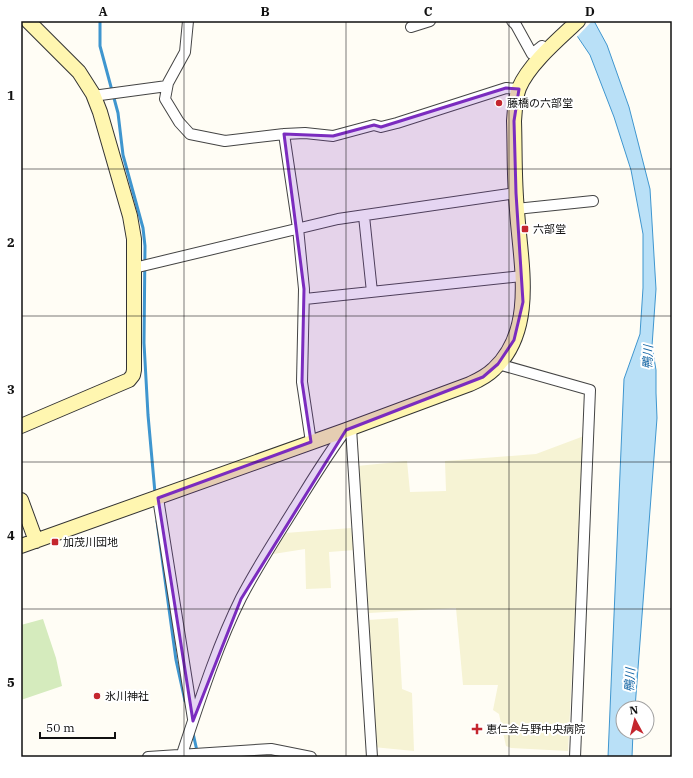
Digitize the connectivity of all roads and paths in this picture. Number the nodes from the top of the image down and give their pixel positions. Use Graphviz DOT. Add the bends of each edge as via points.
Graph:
graph roads {
  1 [pos="28,21"];
  2 [pos="188,21"];
  3 [pos="430,21"];
  4 [pos="512,21"];
  5 [pos="578,21"];
  6 [pos="411,27"];
  7 [pos="546,47"];
  8 [pos="167,86"];
  9 [pos="519,89"];
  10 [pos="93,96"];
  11 [pos="284,134"];
  12 [pos="516,193"];
  13 [pos="593,201"];
  14 [pos="516,209"];
  15 [pos="364,216"];
  16 [pos="298,228"];
  17 [pos="134,268"];
  18 [pos="522,276"];
  19 [pos="372,292"];
  20 [pos="305,299"];
  21 [pos="498,364"];
  22 [pos="21,426"];
  23 [pos="349,429"];
  24 [pos="311,442"];
  25 [pos="158,498"];
  26 [pos="21,500"];
  27 [pos="36,541"];
  28 [pos="21,546"];
  29 [pos="193,721"];
  30 [pos="178,755"];
  31 [pos="148,757"];
  32 [pos="311,757"];
  33 [pos="372,757"];
  34 [pos="574,757"];
  1 -- 10 [label="street" via="79,72"];
  2 -- 8 [label="street" via="184,52"];
  3 -- 6 [label="street"];
  4 -- 7 [label="street" via="532,54"];
  5 -- 7 [label="street"];
  7 -- 9 [label="street"];
  8 -- 10 [label="street"];
  8 -- 11 [label="street" via="165,99 190,134 224,141"];
  9 -- 11 [label="street" via="506,88 381,127 374,125 333,136"];
  9 -- 12 [label="street" via="514,121"];
  10 -- 17 [label="street" via="130,216 134,239"];
  11 -- 16 [label="street"];
  12 -- 14 [label="street"];
  12 -- 15 [label="street"];
  13 -- 14 [label="street"];
  14 -- 18 [label="street"];
  15 -- 16 [label="street"];
  15 -- 19 [label="street"];
  16 -- 17 [label="street"];
  16 -- 20 [label="street"];
  17 -- 22 [label="street" via="134,375 129,380"];
  18 -- 19 [label="street"];
  18 -- 21 [label="street" via="523,302 520,323 514,340"];
  19 -- 20 [label="street"];
  20 -- 24 [label="street" via="302,382"];
  21 -- 23 [label="street" via="470,384"];
  21 -- 34 [label="street" via="590,390"];
  23 -- 24 [label="street"];
  23 -- 29 [label="street" via="333,448 255,571 222,641"];
  23 -- 33 [label="street"];
  24 -- 25 [label="street"];
  25 -- 27 [label="street"];
  25 -- 29 [label="street"];
  26 -- 27 [label="street"];
  27 -- 28 [label="street"];
  29 -- 30 [label="street"];
  30 -- 31 [label="street"];
  30 -- 32 [label="street" via="272,749"];
}
